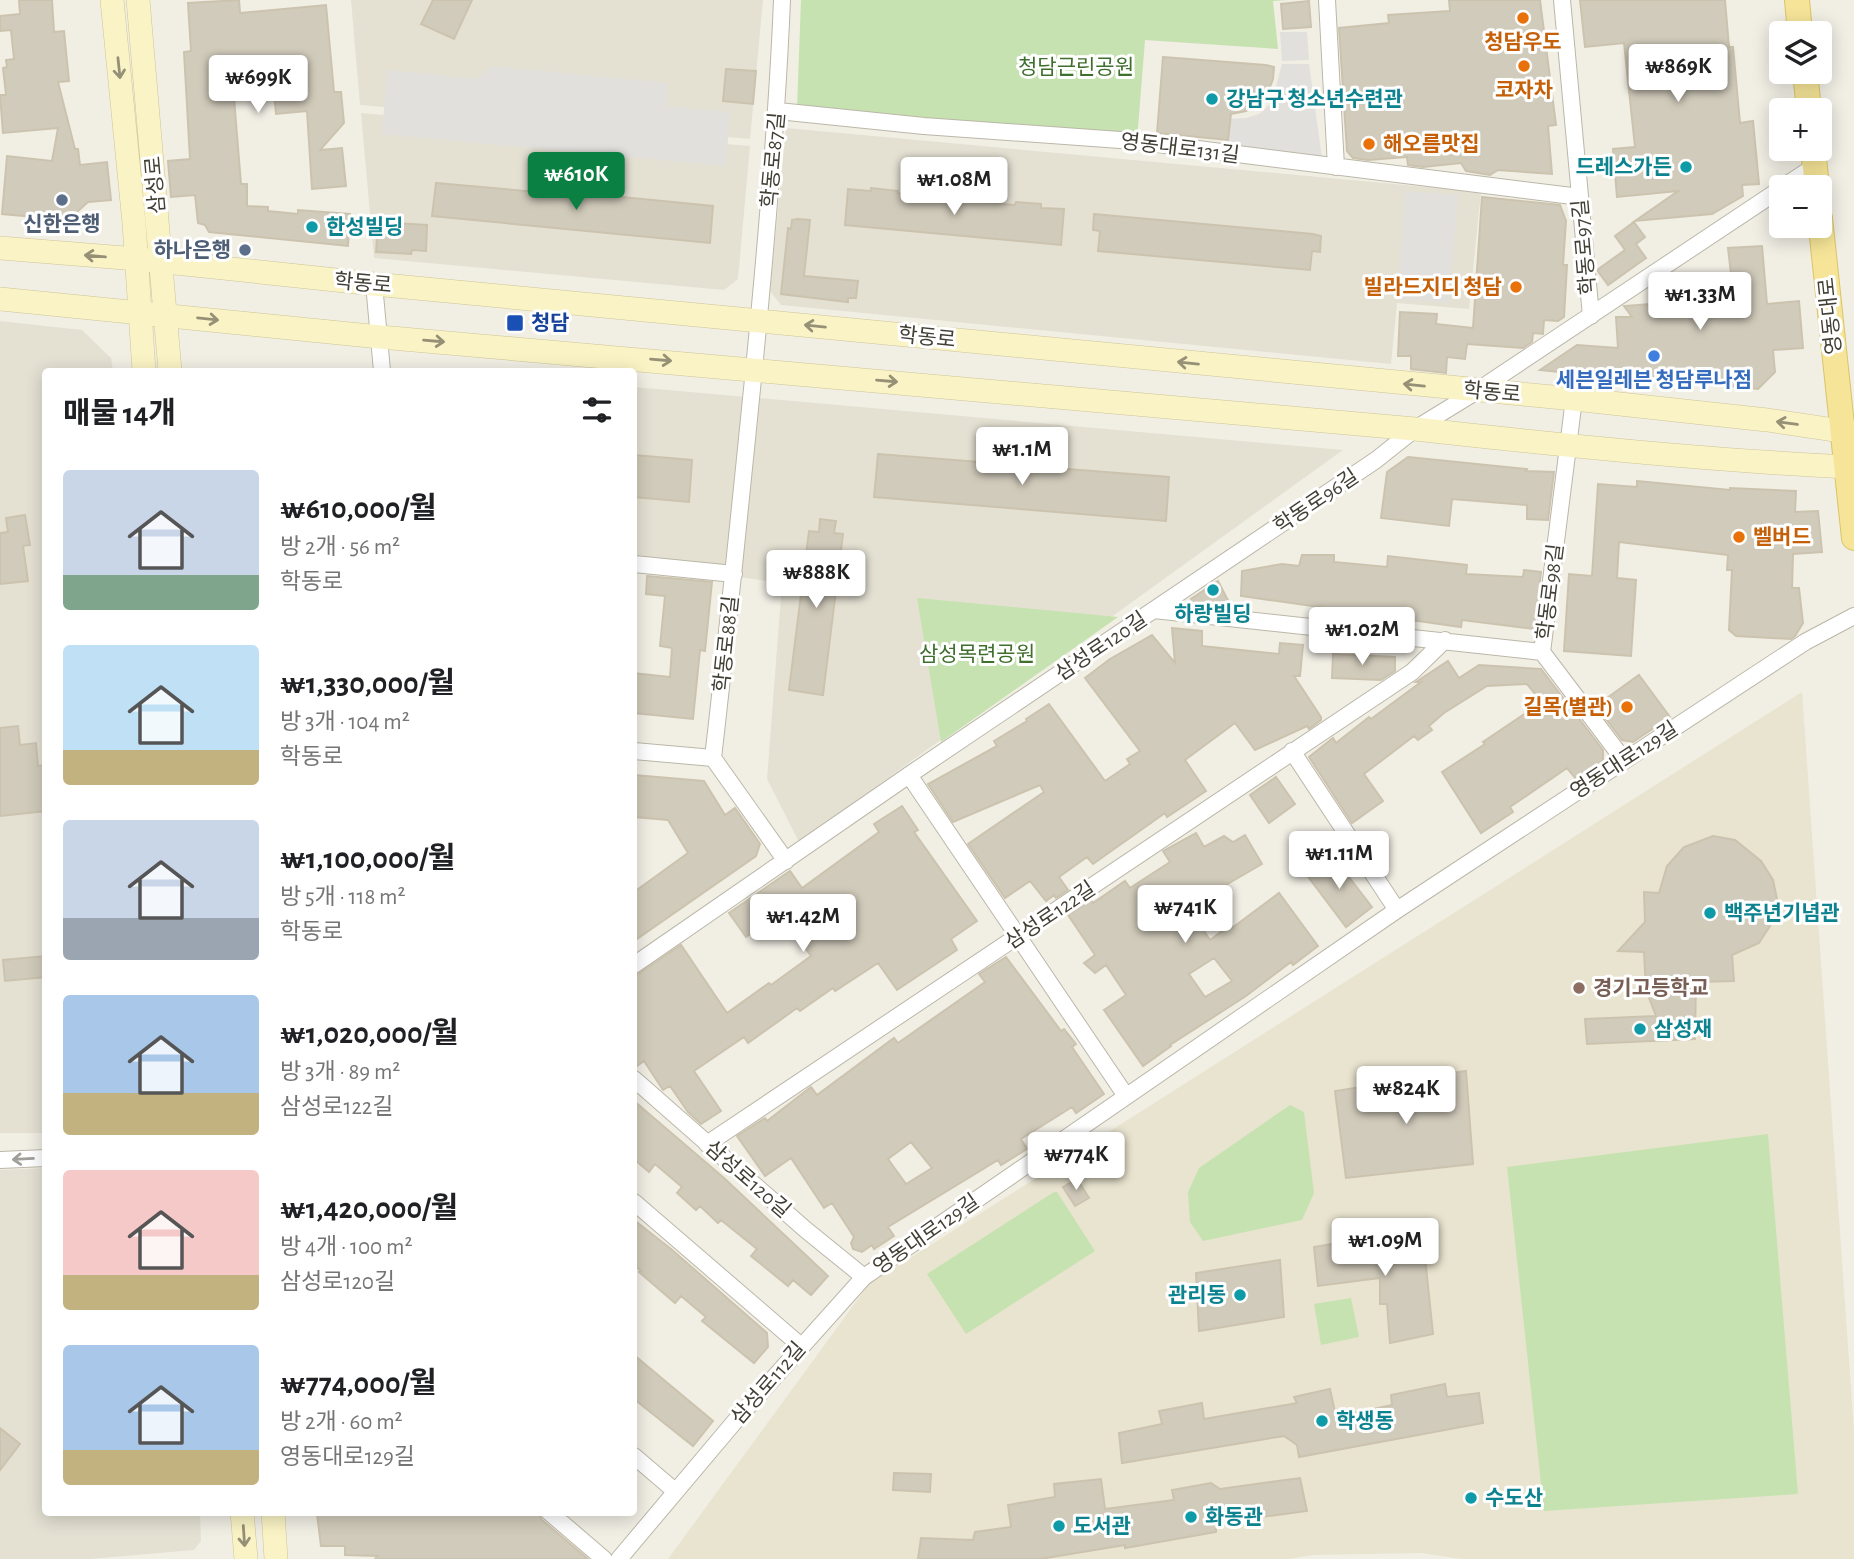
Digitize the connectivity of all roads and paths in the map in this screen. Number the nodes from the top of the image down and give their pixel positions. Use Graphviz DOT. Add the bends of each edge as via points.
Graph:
graph roads {
  1 [pos="112,0"];
  2 [pos="138,0"];
  3 [pos="782,0"];
  4 [pos="1327,0"];
  5 [pos="1563,0"];
  6 [pos="1797,0"];
  7 [pos="1799,21"];
  8 [pos="778,111"];
  9 [pos="1336,167"];
  10 [pos="1580,197"];
  11 [pos="1769,197"];
  12 [pos="1823,238"];
  13 [pos="0,248"];
  14 [pos="137,260"];
  15 [pos="163,262"];
  16 [pos="374,284"];
  17 [pos="0,299"];
  18 [pos="140,312"];
  19 [pos="167,315"];
  20 [pos="1591,316"];
  21 [pos="759,320"];
  22 [pos="380,337"];
  23 [pos="144,368"];
  24 [pos="170,368"];
  25 [pos="382,368"];
  26 [pos="754,369"];
  27 [pos="1477,391"];
  28 [pos="1574,399"];
  29 [pos="1415,429"];
  30 [pos="1848,432"];
  31 [pos="1567,446"];
  32 [pos="1851,466"];
  33 [pos="1854,538"];
  34 [pos="637,564"];
  35 [pos="734,574"];
  36 [pos="1154,610"];
  37 [pos="1854,616"];
  38 [pos="1445,640"];
  39 [pos="1542,652"];
  40 [pos="637,751"];
  41 [pos="1292,751"];
  42 [pos="713,758"];
  43 [pos="1623,760"];
  44 [pos="909,775"];
  45 [pos="786,860"];
  46 [pos="1397,910"];
  47 [pos="1018,937"];
  48 [pos="637,963"];
  49 [pos="637,1082"];
  50 [pos="1126,1096"];
  51 [pos="707,1144"];
  52 [pos="42,1158"];
  53 [pos="0,1160"];
  54 [pos="637,1205"];
  55 [pos="864,1277"];
  56 [pos="801,1346"];
  57 [pos="637,1459"];
  58 [pos="675,1491"];
  59 [pos="242,1516"];
  60 [pos="273,1516"];
  61 [pos="554,1516"];
  62 [pos="246,1559"];
  63 [pos="276,1559"];
  64 [pos="604,1559"];
  65 [pos="619,1559"];
  1 -- 14 [label="main road, 삼성로, one-way"];
  2 -- 15 [label="main road, 삼성로"];
  3 -- 8 [label="street, 학동로87길"];
  4 -- 9 [label="street"];
  5 -- 10 [label="street, 학동로97길"];
  6 -- 7 [label="main road"];
  8 -- 9 [label="street, 영동대로131길" via="1134,141"];
  8 -- 21 [label="street, 학동로87길"];
  9 -- 10 [label="street, 영동대로131길"];
  10 -- 20 [label="street, 학동로97길"];
  11 -- 20 [label="street"];
  12 -- 30 [label="main road, 영동대로"];
  14 -- 13 [label="main road, 학동로, one-way"];
  14 -- 15 [label="main road, 학동로"];
  14 -- 18 [label="main road, 삼성로"];
  15 -- 16 [label="main road, 학동로"];
  15 -- 19 [label="main road, 삼성로"];
  16 -- 21 [label="main road, 학동로"];
  16 -- 22 [label="street"];
  17 -- 18 [label="main road"];
  18 -- 19 [label="main road"];
  18 -- 23 [label="main road, 삼성로"];
  19 -- 22 [label="main road, one-way"];
  19 -- 24 [label="main road, 삼성로"];
  20 -- 27 [label="street, 학동로97길"];
  21 -- 26 [label="street, 학동로88길"];
  27 -- 21 [label="main road, 학동로, one-way"];
  22 -- 25 [label="street"];
  22 -- 26 [label="main road, one-way"];
  26 -- 29 [label="main road, one-way"];
  26 -- 35 [label="street, 학동로88길"];
  27 -- 28 [label="main road, 학동로"];
  27 -- 29 [label="street, 학동로96길"];
  30 -- 28 [label="main road, 학동로, one-way"];
  28 -- 31 [label="street, 학동로98길"];
  29 -- 31 [label="main road"];
  29 -- 36 [label="street, 학동로96길"];
  30 -- 32 [label="main road, 영동대로"];
  31 -- 32 [label="main road"];
  31 -- 39 [label="street, 학동로98길"];
  32 -- 33 [label="main road, 영동대로"];
  34 -- 35 [label="street"];
  35 -- 42 [label="street, 학동로88길"];
  36 -- 38 [label="street, 삼성로120길"];
  36 -- 44 [label="street, 삼성로120길"];
  37 -- 43 [label="street, 영동대로129길" via="1805,642"];
  38 -- 39 [label="street"];
  38 -- 41 [label="street, 삼성로122길" via="1412,672"];
  39 -- 43 [label="street, 학동로98길"];
  40 -- 42 [label="street"];
  41 -- 46 [label="street"];
  41 -- 47 [label="street, 삼성로122길"];
  42 -- 45 [label="street"];
  43 -- 46 [label="street, 영동대로129길"];
  44 -- 45 [label="street, 삼성로120길"];
  44 -- 47 [label="street"];
  45 -- 48 [label="street, 삼성로120길"];
  46 -- 50 [label="street, 영동대로129길"];
  47 -- 50 [label="street"];
  47 -- 51 [label="street, 삼성로122길"];
  49 -- 51 [label="street, 삼성로120길"];
  50 -- 55 [label="street, 영동대로129길"];
  51 -- 55 [label="street, 삼성로120길"];
  52 -- 53 [label="street, one-way"];
  54 -- 56 [label="street"];
  55 -- 56 [label="street, 삼성로112길"];
  56 -- 58 [label="street, 삼성로112길"];
  57 -- 58 [label="street"];
  58 -- 65 [label="street, 삼성로112길"];
  59 -- 62 [label="main road, one-way"];
  60 -- 63 [label="main road"];
  61 -- 64 [label="street"];
}
